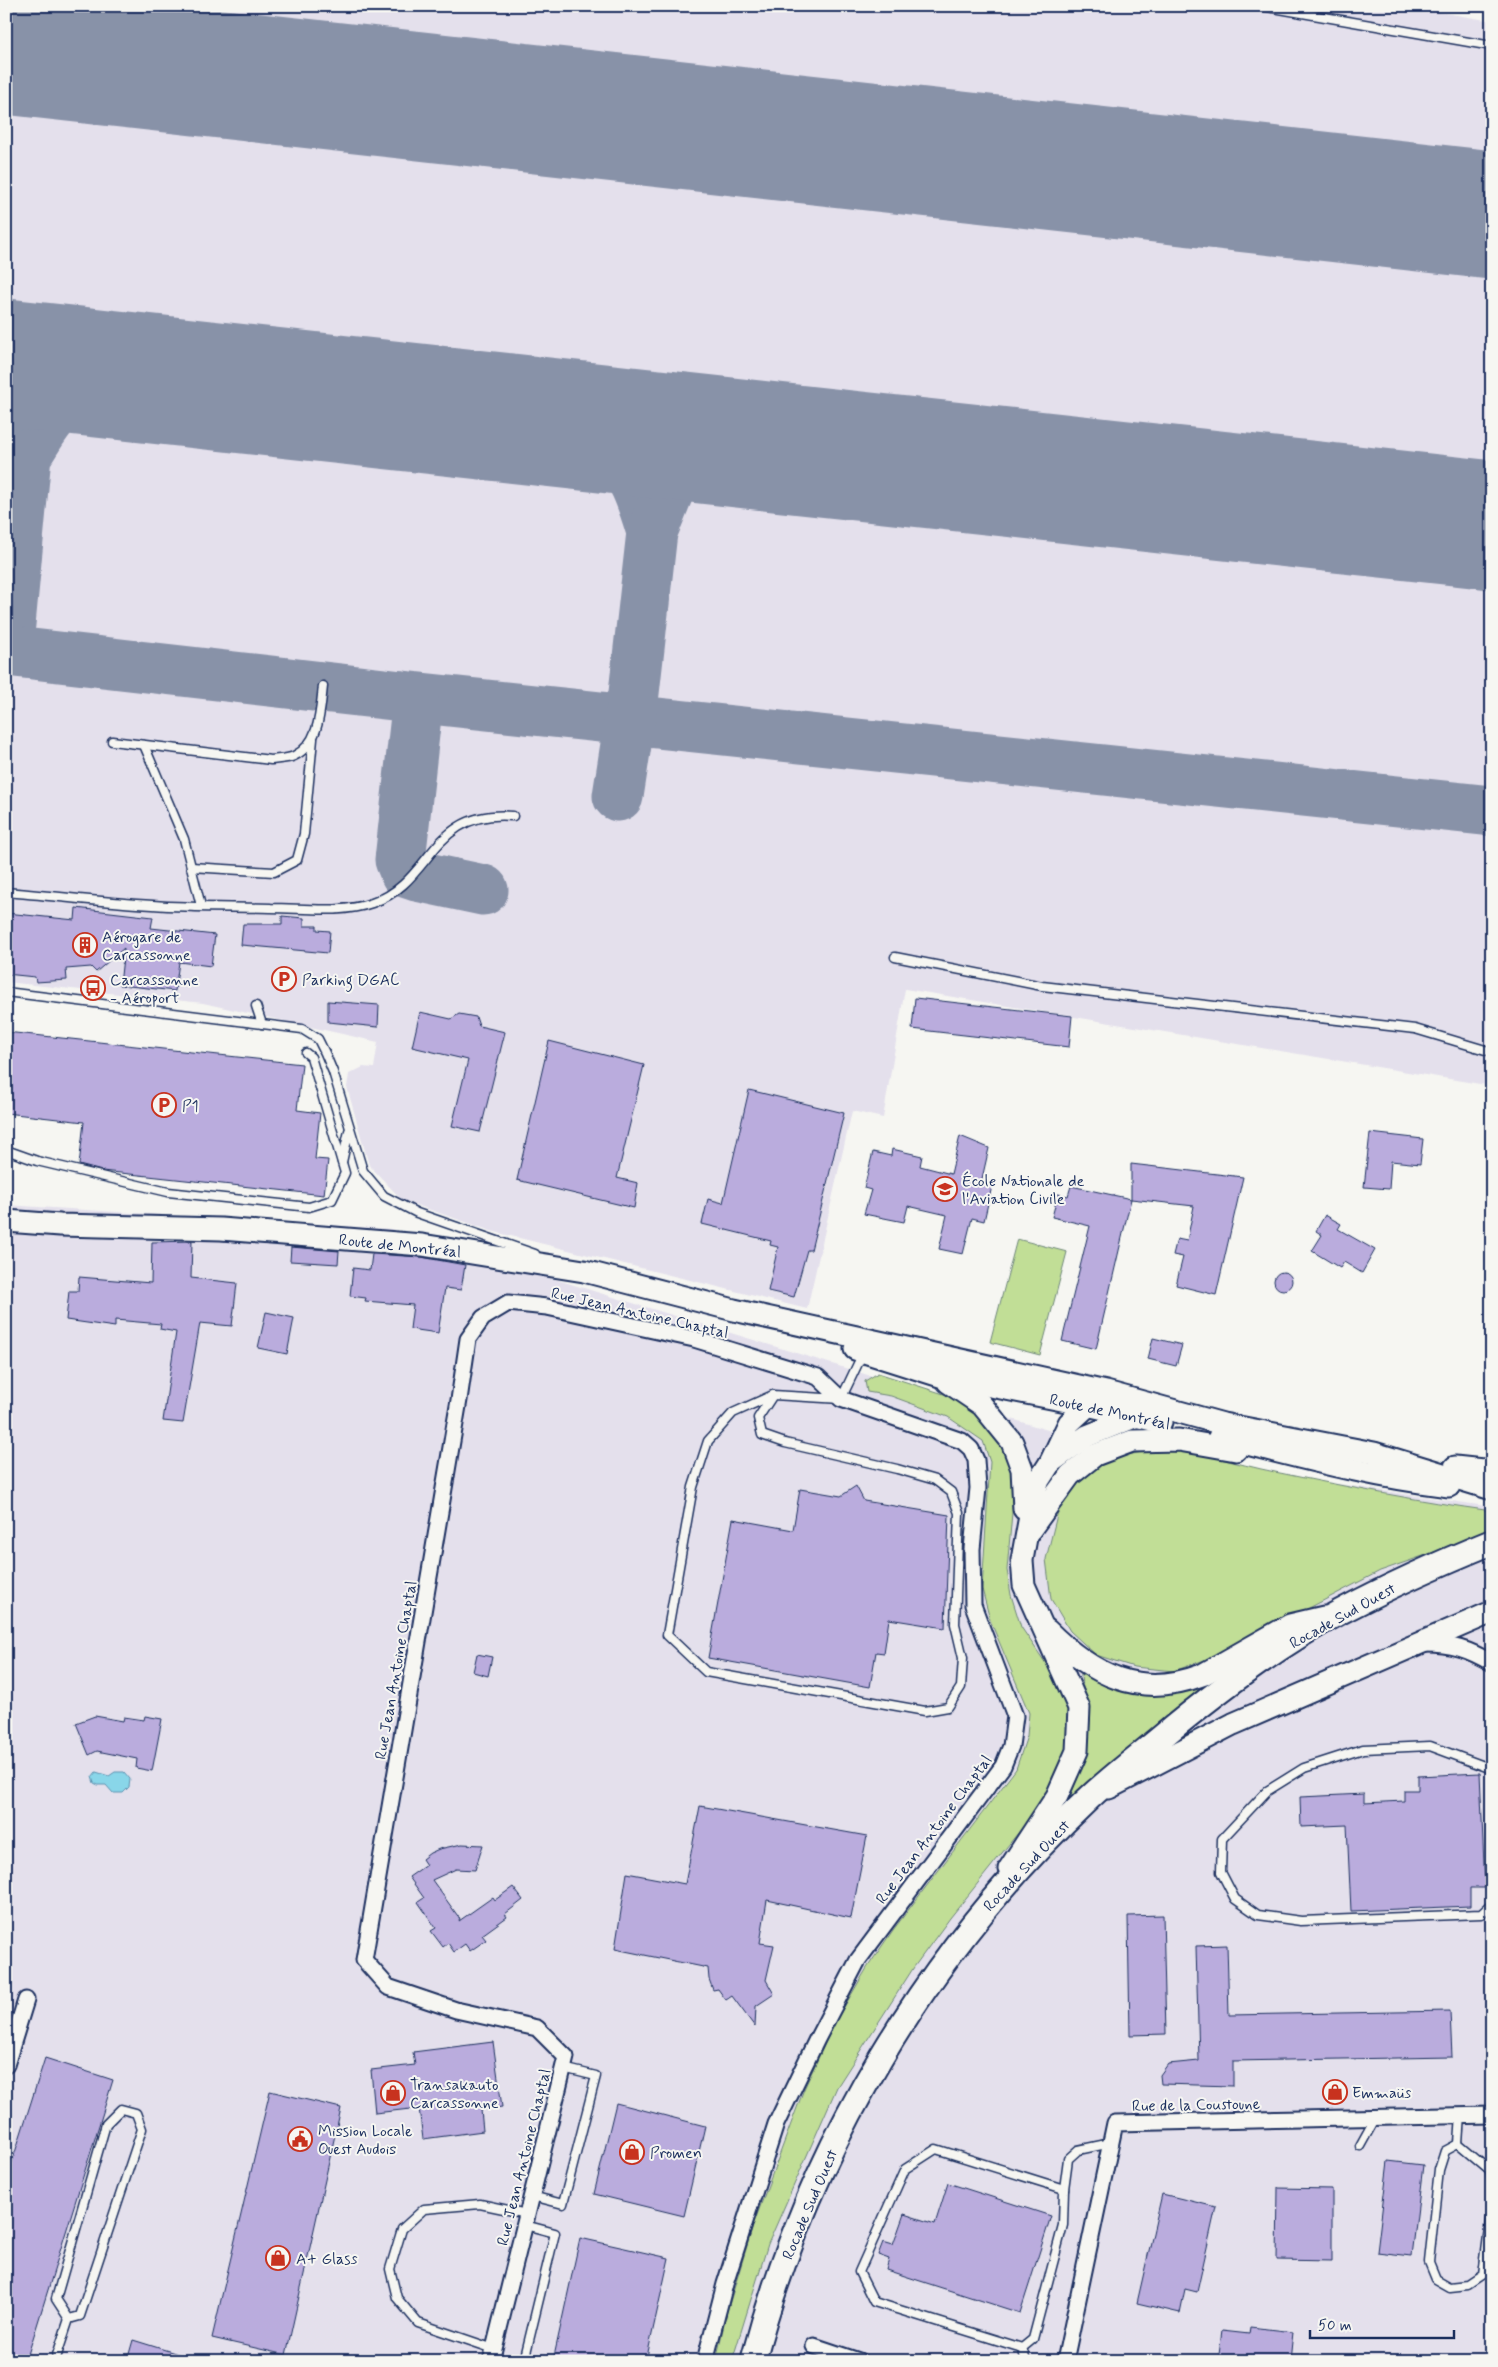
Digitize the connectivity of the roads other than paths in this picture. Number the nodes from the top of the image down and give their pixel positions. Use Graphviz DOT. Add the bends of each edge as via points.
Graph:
graph roads {
  1 [pos="1261,6"];
  2 [pos="1492,46"];
  3 [pos="323,686"];
  4 [pos="313,739"];
  5 [pos="112,741"];
  6 [pos="144,745"];
  7 [pos="513,816"];
  8 [pos="192,867"];
  9 [pos="6,892"];
  10 [pos="201,906"];
  11 [pos="895,957"];
  12 [pos="6,992"];
  13 [pos="256,1006"];
  14 [pos="305,1020"];
  15 [pos="262,1024"];
  16 [pos="302,1030"];
  17 [pos="1492,1052"];
  18 [pos="306,1053"];
  19 [pos="350,1130"];
  20 [pos="334,1134"];
  21 [pos="346,1145"];
  22 [pos="6,1150"];
  23 [pos="358,1155"];
  24 [pos="342,1162"];
  25 [pos="6,1221"];
  26 [pos="60,1225"];
  27 [pos="6,1231"];
  28 [pos="584,1271"];
  29 [pos="734,1310"];
  30 [pos="864,1352"];
  31 [pos="940,1376"];
  32 [pos="1106,1392"];
  33 [pos="773,1395"];
  34 [pos="841,1399"];
  35 [pos="1088,1405"];
  36 [pos="1136,1416"];
  37 [pos="1223,1424"];
  38 [pos="1284,1453"];
  39 [pos="1374,1453"];
  40 [pos="1050,1463"];
  41 [pos="1492,1471"];
  42 [pos="1492,1490"];
  43 [pos="1025,1536"];
  44 [pos="1492,1542"];
  45 [pos="1492,1612"];
  46 [pos="1339,1613"];
  47 [pos="1038,1620"];
  48 [pos="1416,1645"];
  49 [pos="1492,1663"];
  50 [pos="1492,1768"];
  51 [pos="1088,1798"];
  52 [pos="1492,1904"];
  53 [pos="976,1919"];
  54 [pos="26,2000"];
  55 [pos="6,2065"];
  56 [pos="563,2068"];
  57 [pos="1460,2115"];
  58 [pos="1492,2115"];
  59 [pos="1376,2117"];
  60 [pos="1110,2143"];
  61 [pos="1458,2144"];
  62 [pos="1360,2146"];
  63 [pos="1492,2180"];
  64 [pos="1064,2189"];
  65 [pos="532,2196"];
  66 [pos="1492,2205"];
  67 [pos="526,2219"];
  68 [pos="69,2319"];
  69 [pos="1022,2348"];
  70 [pos="820,2352"];
  71 [pos="493,2355"];
  72 [pos="55,2361"];
  73 [pos="524,2361"];
  74 [pos="705,2361"];
  75 [pos="753,2361"];
  76 [pos="859,2361"];
  77 [pos="1026,2361"];
  78 [pos="1065,2361"];
  1 -- 2 [label="lane"];
  3 -- 4 [label="lane" via="319,722"];
  4 -- 6 [label="lane" via="294,756 270,760"];
  4 -- 8 [label="lane" via="304,834 297,860 274,872"];
  5 -- 6 [label="lane"];
  6 -- 8 [label="lane" via="184,839"];
  7 -- 10 [label="lane" via="478,817 456,827 394,893 372,903 340,909"];
  8 -- 10 [label="lane"];
  9 -- 10 [label="lane"];
  11 -- 17 [label="lane" via="1042,986 1414,1029"];
  12 -- 15 [label="lane"];
  13 -- 15 [label="lane"];
  14 -- 16 [label="lane"];
  15 -- 16 [label="lane"];
  16 -- 19 [label="lane" via="318,1039 325,1053"];
  18 -- 20 [label="lane" via="311,1057"];
  19 -- 21 [label="lane"];
  19 -- 23 [label="lane"];
  20 -- 21 [label="lane"];
  20 -- 24 [label="lane"];
  21 -- 23 [label="lane"];
  21 -- 24 [label="lane"];
  22 -- 24 [label="lane" via="37,1161 168,1192 309,1207 332,1200 345,1173"];
  23 -- 28 [label="lane" via="363,1171 384,1196 417,1213"];
  25 -- 26 [label="main road, Route de Montréal"];
  26 -- 27 [label="main road, Route de Montréal"];
  26 -- 28 [label="main road, Route de Montréal" via="221,1229 422,1245"];
  28 -- 29 [label="main road, Route de Montréal"];
  29 -- 30 [label="main road, Route de Montréal"];
  29 -- 32 [label="main road, Route de Montréal"];
  30 -- 31 [label="main road, Route de Montréal"];
  30 -- 34 [label="lane"];
  31 -- 35 [label="main road, Route de Montréal"];
  31 -- 43 [label="main road" via="982,1405 1012,1442 1022,1469"];
  32 -- 35 [label="main road"];
  32 -- 37 [label="main road, Route de Montréal"];
  33 -- 33 [label="lane" via="733,1413 708,1441 693,1488 667,1635 706,1672 925,1711 948,1707 961,1687 963,1658 956,1624 959,1513 951,1492 935,1480 785,1444 762,1435 758,1418"];
  33 -- 34 [label="lane"];
  34 -- 56 [label="street, Rue Jean Antoine Chaptal" via="818,1377 694,1339 547,1307 508,1303 483,1318 468,1339 364,1960 388,1987 456,2010 537,2028 566,2057"];
  34 -- 74 [label="street, Rue Jean Antoine Chaptal" via="962,1441 971,1449 976,1460 978,1488 972,1549 973,1605 1015,1716 1011,1746 1003,1766 858,1960 816,2039 776,2124 725,2284"];
  35 -- 36 [label="main road, Route de Montréal"];
  35 -- 40 [label="main road" via="1070,1423"];
  36 -- 37 [label="main road"];
  36 -- 38 [label="main road, Route de Montréal"];
  36 -- 40 [label="main road" via="1088,1436"];
  37 -- 39 [label="main road, Route de Montréal"];
  38 -- 42 [label="main road, Route de Montréal" via="1418,1482"];
  38 -- 43 [label="main road" via="1228,1449 1179,1440 1132,1441 1095,1455 1070,1475"];
  39 -- 41 [label="main road"];
  39 -- 42 [label="main road, Route de Montréal"];
  40 -- 43 [label="main road" via="1034,1494"];
  43 -- 47 [label="main road" via="1022,1560 1024,1585"];
  44 -- 46 [label="main road, Rocade Sud Ouest"];
  45 -- 48 [label="main road"];
  46 -- 47 [label="main road" via="1290,1626 1202,1675 1163,1685 1123,1680 1085,1663"];
  46 -- 51 [label="main road, Rocade Sud Ouest" via="1257,1664"];
  47 -- 53 [label="main road" via="1079,1708 1077,1751 1057,1796"];
  48 -- 49 [label="street" via="1446,1644 1471,1651"];
  48 -- 51 [label="main road" via="1233,1724"];
  50 -- 52 [label="lane" via="1430,1746 1363,1748 1304,1768 1267,1791 1222,1839 1221,1872 1235,1899 1258,1915 1302,1921 1480,1914"];
  51 -- 53 [label="main road, Rocade Sud Ouest"];
  53 -- 75 [label="main road, Rocade Sud Ouest" via="881,2056 822,2168 784,2264"];
  54 -- 55 [label="street"];
  56 -- 65 [label="street, Rue Jean Antoine Chaptal"];
  56 -- 65 [label="lane" via="596,2076 563,2204"];
  57 -- 58 [label="street, Rue de la Coustoune"];
  57 -- 59 [label="street, Rue de la Coustoune"];
  57 -- 61 [label="lane"];
  59 -- 60 [label="street, Rue de la Coustoune" via="1115,2123"];
  59 -- 62 [label="lane"];
  60 -- 64 [label="lane" via="1078,2150 1068,2159"];
  60 -- 78 [label="street, Rue de la Coustoune"];
  61 -- 63 [label="lane" via="1490,2171"];
  61 -- 66 [label="lane" via="1445,2151 1439,2170 1430,2262 1436,2279 1450,2287 1468,2285 1483,2275"];
  64 -- 69 [label="lane" via="1063,2225 1033,2340"];
  64 -- 69 [label="lane" via="936,2149 905,2169 859,2272 874,2302"];
  65 -- 67 [label="street, Rue Jean Antoine Chaptal"];
  67 -- 71 [label="street, Rue Jean Antoine Chaptal"];
  67 -- 71 [label="lane" via="480,2204 424,2210 402,2229 390,2269 397,2298 418,2323"];
  67 -- 73 [label="lane" via="555,2233"];
  68 -- 68 [label="lane" via="80,2316 136,2148 142,2129 136,2113 121,2109 106,2124 56,2299"];
  68 -- 72 [label="lane"];
  69 -- 77 [label="lane"];
  70 -- 76 [label="street"];
}
